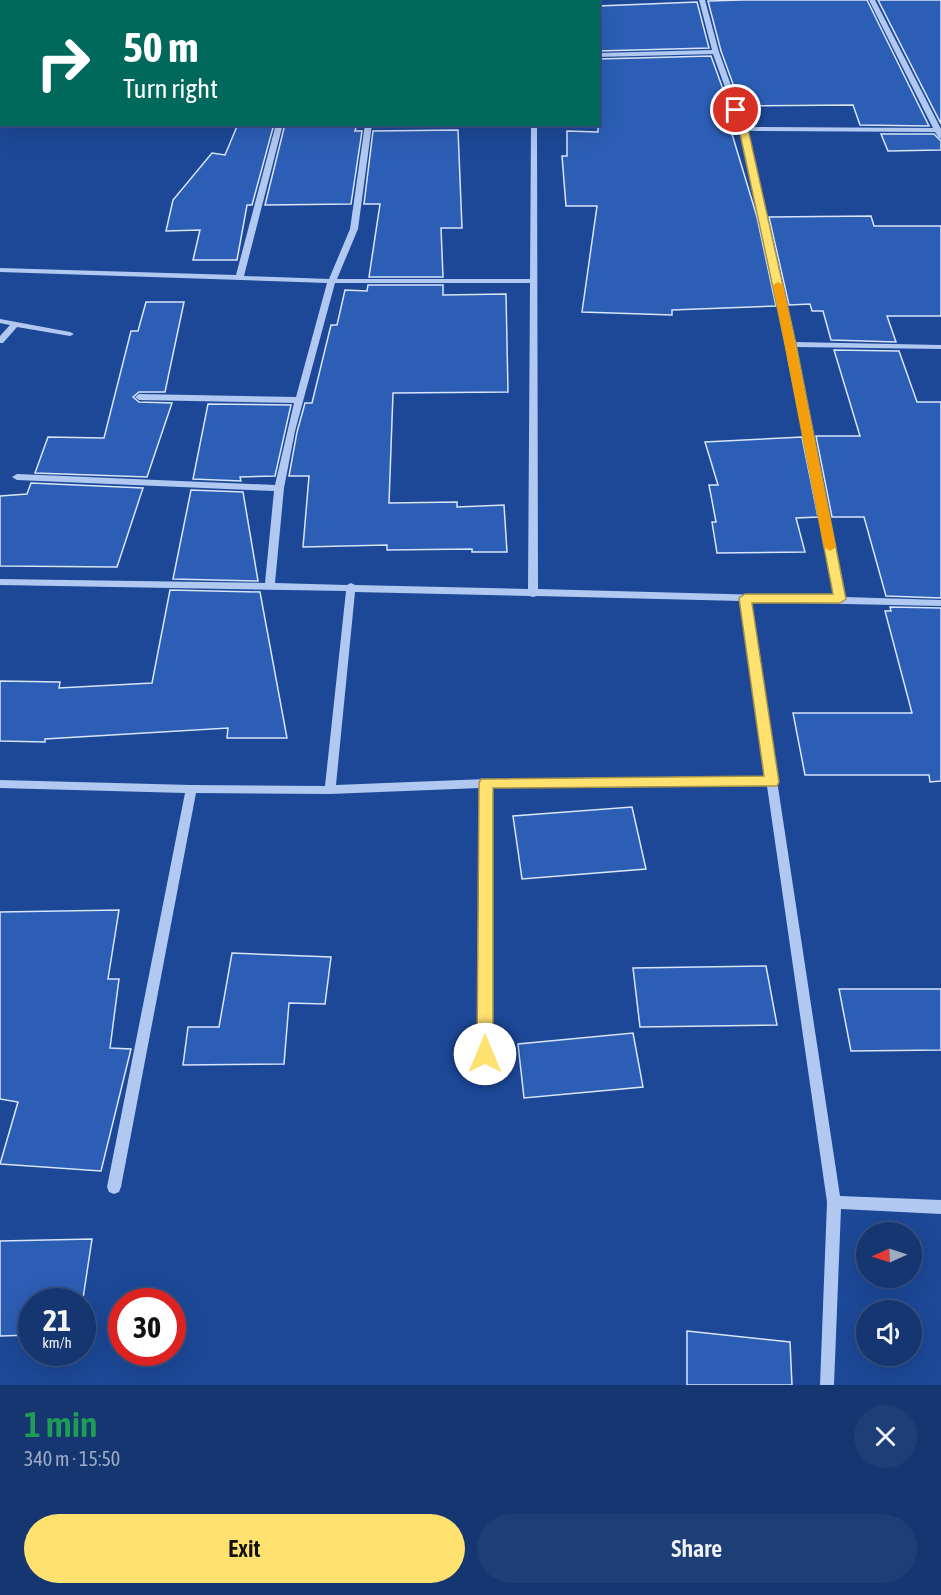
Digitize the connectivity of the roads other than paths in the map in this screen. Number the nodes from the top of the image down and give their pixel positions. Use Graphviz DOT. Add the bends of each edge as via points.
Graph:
graph roads {
  1 [pos="702,0"];
  2 [pos="872,0"];
  3 [pos="716,52"];
  4 [pos="600,55"];
  5 [pos="279,126"];
  6 [pos="369,126"];
  7 [pos="534,126"];
  8 [pos="743,129"];
  9 [pos="940,134"];
  10 [pos="0,270"];
  11 [pos="239,279"];
  12 [pos="332,281"];
  13 [pos="534,281"];
  14 [pos="0,321"];
  15 [pos="15,324"];
  16 [pos="70,334"];
  17 [pos="0,341"];
  18 [pos="791,344"];
  19 [pos="941,347"];
  20 [pos="140,397"];
  21 [pos="300,400"];
  22 [pos="17,477"];
  23 [pos="279,488"];
  24 [pos="0,582"];
  25 [pos="270,586"];
  26 [pos="351,586"];
  27 [pos="534,594"];
  28 [pos="745,598"];
  29 [pos="840,599"];
  30 [pos="941,603"];
  31 [pos="772,782"];
  32 [pos="486,783"];
  33 [pos="0,784"];
  34 [pos="191,789"];
  35 [pos="330,790"];
  36 [pos="485,1054"];
  37 [pos="114,1187"];
  38 [pos="834,1202"];
  39 [pos="941,1207"];
  40 [pos="827,1385"];
  1 -- 3 [label="street"];
  2 -- 9 [label="street"];
  3 -- 4 [label="street"];
  3 -- 8 [label="street"];
  5 -- 11 [label="street"];
  6 -- 12 [label="street" via="354,229"];
  7 -- 13 [label="street"];
  8 -- 9 [label="street"];
  8 -- 18 [label="street"];
  10 -- 11 [label="street"];
  11 -- 12 [label="street"];
  12 -- 13 [label="street"];
  12 -- 21 [label="street"];
  13 -- 27 [label="street"];
  14 -- 15 [label="street"];
  15 -- 16 [label="street"];
  15 -- 17 [label="street"];
  18 -- 19 [label="street"];
  18 -- 29 [label="street"];
  20 -- 21 [label="street"];
  21 -- 23 [label="street"];
  22 -- 23 [label="street"];
  23 -- 25 [label="street"];
  24 -- 25 [label="street"];
  25 -- 26 [label="street"];
  26 -- 27 [label="street"];
  26 -- 35 [label="street"];
  27 -- 28 [label="street"];
  28 -- 29 [label="street"];
  28 -- 31 [label="street"];
  29 -- 30 [label="street"];
  31 -- 32 [label="street"];
  31 -- 38 [label="street"];
  32 -- 35 [label="street"];
  32 -- 36 [label="street"];
  33 -- 34 [label="street"];
  34 -- 35 [label="street"];
  34 -- 37 [label="street"];
  38 -- 39 [label="street"];
  38 -- 40 [label="street"];
}
